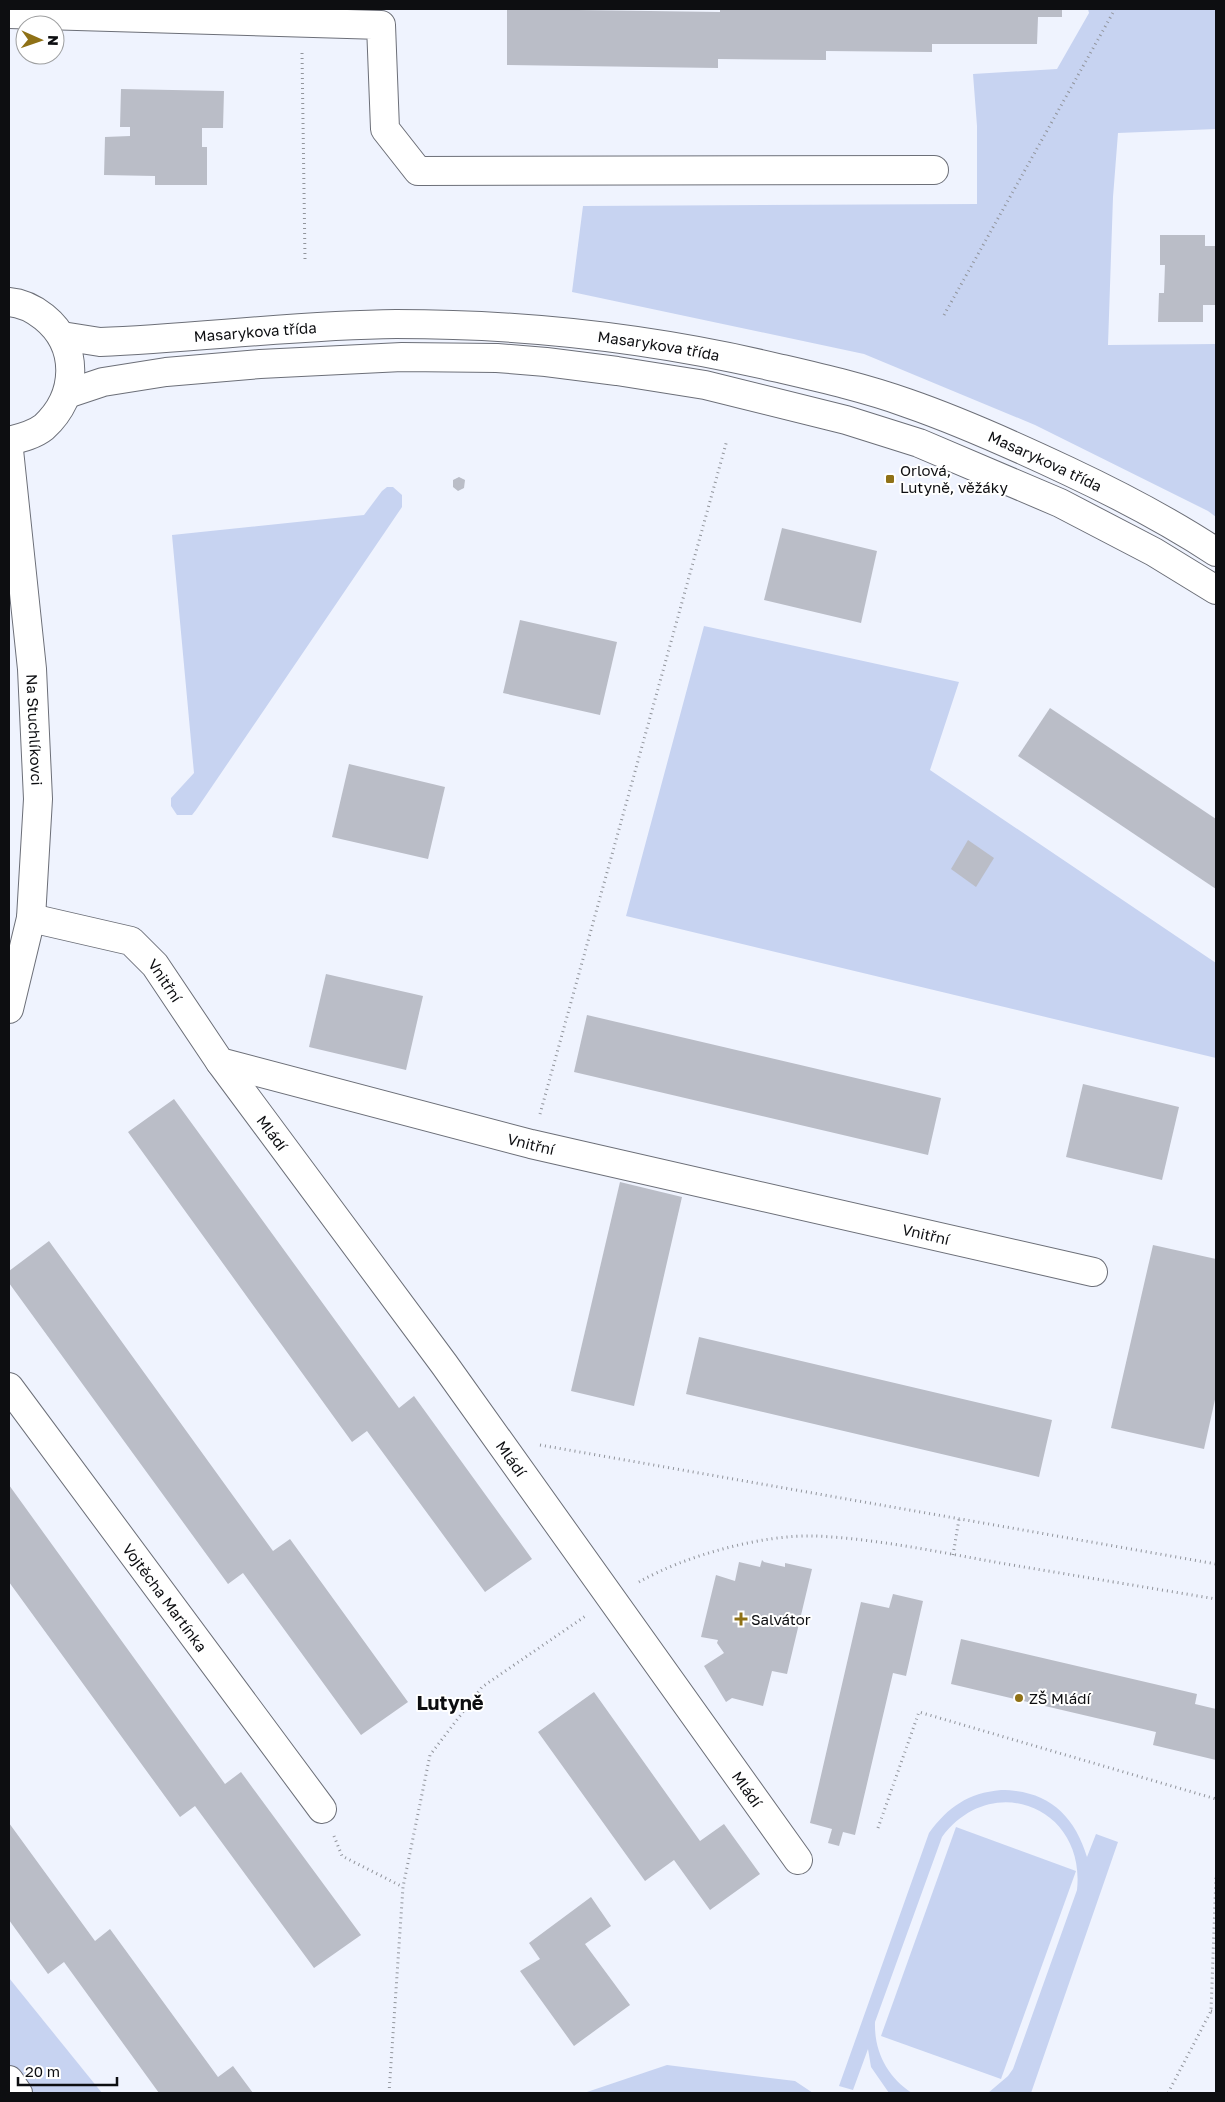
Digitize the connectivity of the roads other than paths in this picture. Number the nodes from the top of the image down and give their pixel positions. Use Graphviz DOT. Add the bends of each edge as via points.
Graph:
graph roads {
  1 [pos="9,14"];
  2 [pos="934,170"];
  3 [pos="9,302"];
  4 [pos="62,336"];
  5 [pos="67,394"];
  6 [pos="9,441"];
  7 [pos="9,450"];
  8 [pos="1216,552"];
  9 [pos="1216,590"];
  10 [pos="31,918"];
  11 [pos="9,1009"];
  12 [pos="220,1062"];
  13 [pos="1093,1272"];
  14 [pos="9,1387"];
  15 [pos="322,1809"];
  16 [pos="798,1860"];
  17 [pos="9,2080"];
  18 [pos="18,2093"];
  1 -- 2 [label="street" via="381,25 386,130 418,171"];
  3 -- 4 [label="street" via="36,311"];
  4 -- 5 [label="street" via="70,360"];
  4 -- 8 [label="street, Masarykova třída" via="100,342 337,327 446,325 555,330 664,344 840,382 963,424 1114,493"];
  5 -- 6 [label="street" via="59,410 43,428 27,437"];
  5 -- 9 [label="street" via="103,382 158,373 402,357 546,362 705,385 758,396 919,443 1060,503 1154,552"];
  7 -- 10 [label="street, Na Stuchlíkovci" via="33,679 38,799"];
  10 -- 11 [label="street, Na Stuchlíkovci"];
  10 -- 12 [label="street, Vnitřní" via="130,941 155,965"];
  12 -- 13 [label="street, Vnitřní" via="531,1144"];
  12 -- 16 [label="street, Mládí" via="497,1437"];
  14 -- 15 [label="street, Vojtěcha Martínka"];
  17 -- 18 [label="street"];
}
